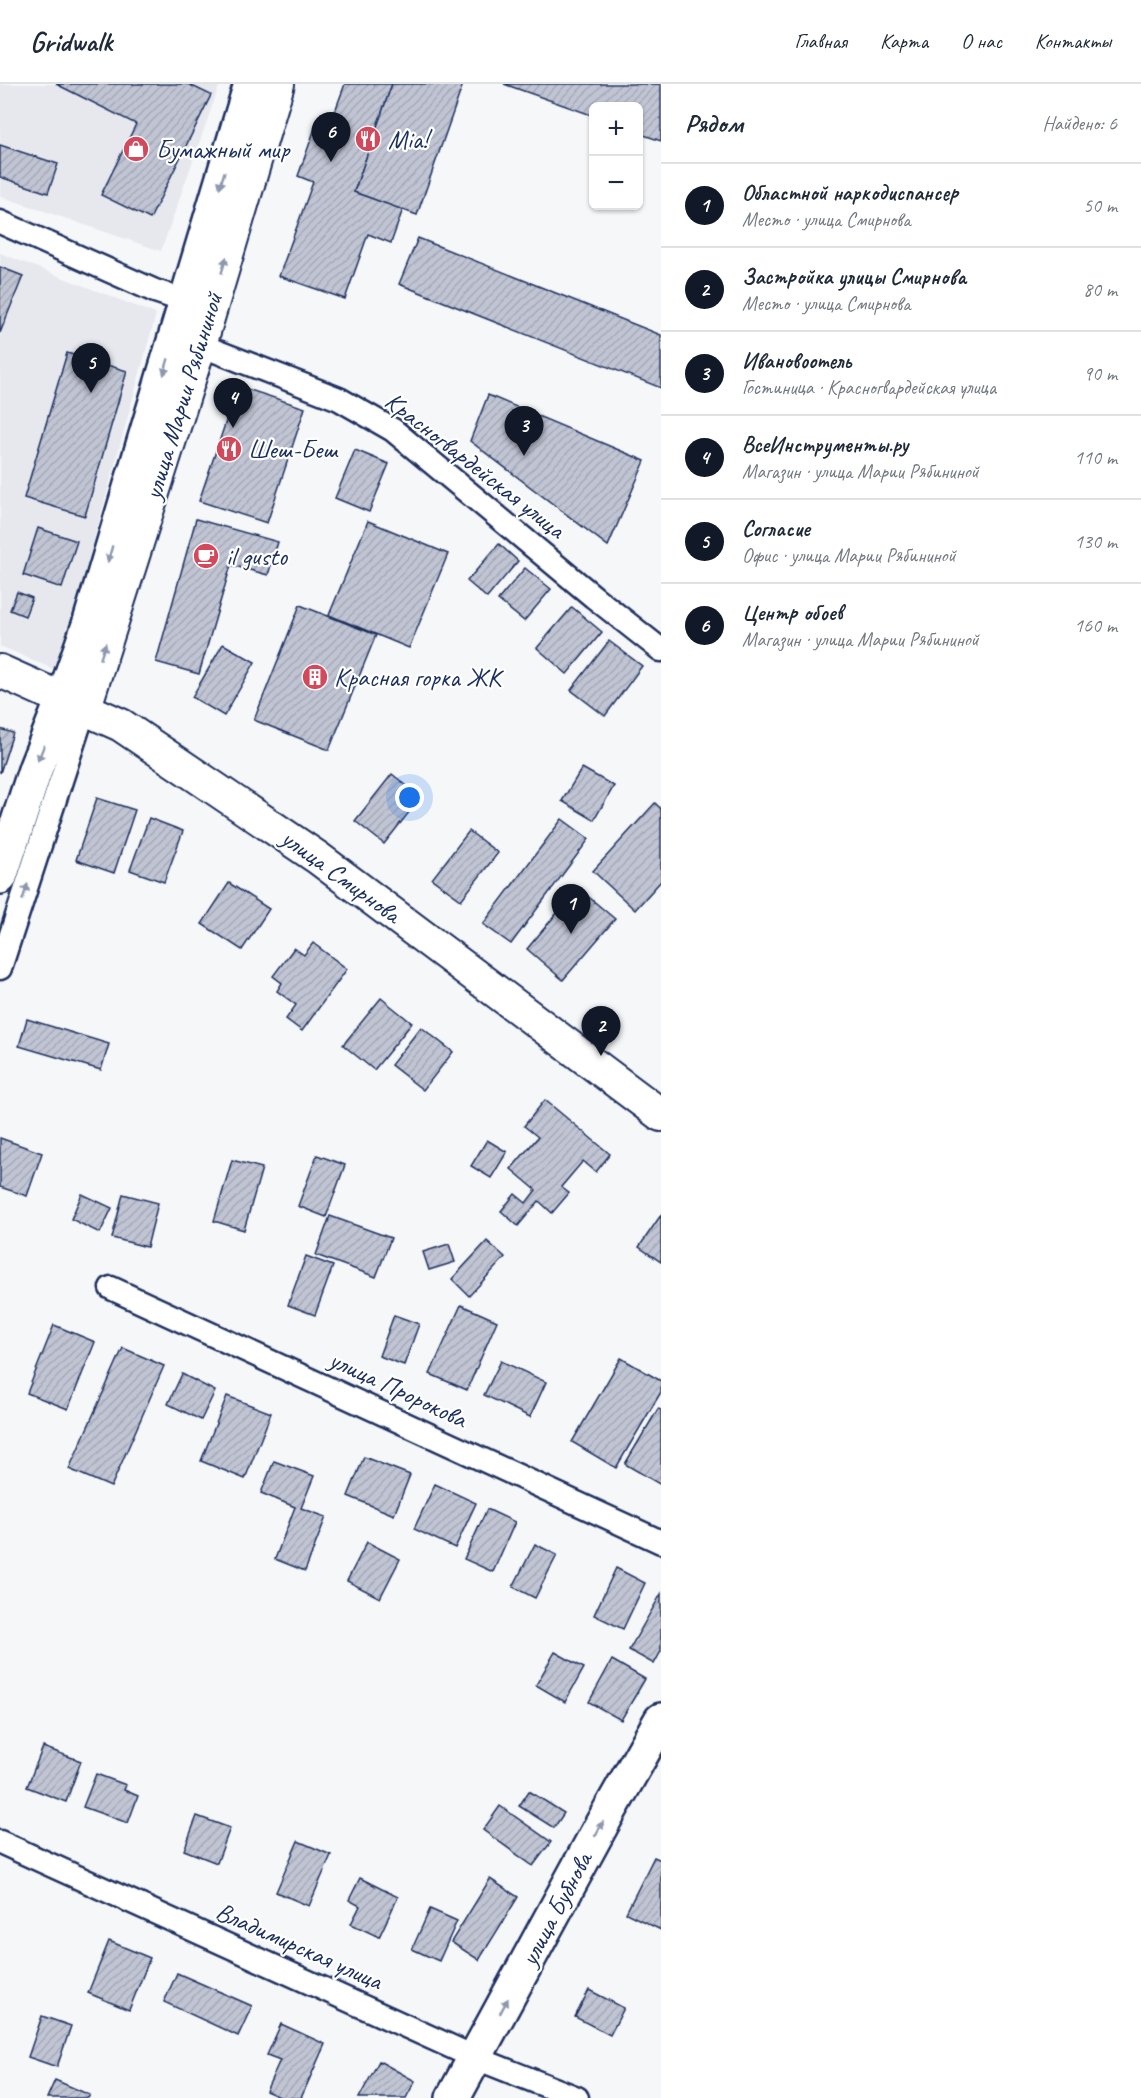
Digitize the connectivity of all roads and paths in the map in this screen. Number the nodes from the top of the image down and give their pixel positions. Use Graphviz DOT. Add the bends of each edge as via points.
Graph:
graph roads {
  1 [pos="251,84"];
  2 [pos="278,84"];
  3 [pos="0,222"];
  4 [pos="185,301"];
  5 [pos="200,345"];
  6 [pos="661,650"];
  7 [pos="0,671"];
  8 [pos="74,703"];
  9 [pos="0,877"];
  10 [pos="0,968"];
  11 [pos="661,1115"];
  12 [pos="111,1288"];
  13 [pos="661,1542"];
  14 [pos="661,1720"];
  15 [pos="0,1842"];
  16 [pos="476,2058"];
  17 [pos="453,2098"];
  18 [pos="577,2098"];
  1 -- 4 [label="highway, улица Марии Рябининой, one-way"];
  5 -- 2 [label="main road, улица Марии Рябининой, one-way"];
  3 -- 4 [label="street"];
  4 -- 8 [label="highway, улица Марии Рябининой, one-way" via="90,622"];
  5 -- 6 [label="street, Красногвардейская улица" via="339,399 393,430"];
  8 -- 5 [label="main road, улица Марии Рябининой, one-way"];
  7 -- 8 [label="main road, улица Смирнова"];
  8 -- 9 [label="highway, one-way" via="36,767"];
  10 -- 8 [label="street, one-way"];
  8 -- 11 [label="main road, улица Смирнова" via="122,725 318,858"];
  12 -- 13 [label="street, улица Пророкова"];
  16 -- 14 [label="highway, улица Бубнова, one-way"];
  15 -- 16 [label="street, Владимирская улица"];
  16 -- 17 [label="highway, улица Бубнова"];
  16 -- 18 [label="street, Владимирская улица"];
}
